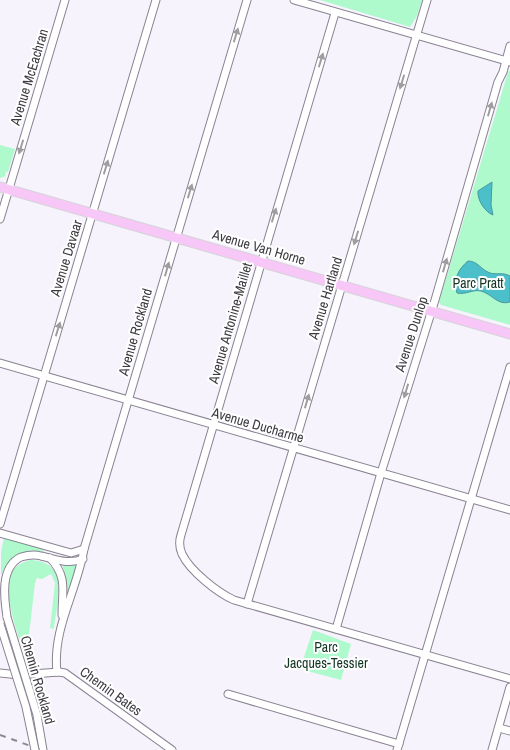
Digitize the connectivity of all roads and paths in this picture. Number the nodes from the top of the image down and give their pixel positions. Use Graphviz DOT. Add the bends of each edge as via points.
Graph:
graph roads {
  1 [pos="66,0"];
  2 [pos="156,0"];
  3 [pos="247,0"];
  4 [pos="294,0"];
  5 [pos="427,0"];
  6 [pos="335,13"];
  7 [pos="415,35"];
  8 [pos="510,46"];
  9 [pos="508,62"];
  10 [pos="4,188"];
  11 [pos="93,214"];
  12 [pos="0,219"];
  13 [pos="176,238"];
  14 [pos="260,262"];
  15 [pos="342,286"];
  16 [pos="430,311"];
  17 [pos="510,334"];
  18 [pos="0,363"];
  19 [pos="510,367"];
  20 [pos="44,376"];
  21 [pos="128,400"];
  22 [pos="213,425"];
  23 [pos="294,448"];
  24 [pos="381,473"];
  25 [pos="470,500"];
  26 [pos="510,510"];
  27 [pos="0,524"];
  28 [pos="0,533"];
  29 [pos="84,549"];
  30 [pos="50,558"];
  31 [pos="83,558"];
  32 [pos="0,596"];
  33 [pos="247,604"];
  34 [pos="7,617"];
  35 [pos="62,617"];
  36 [pos="0,624"];
  37 [pos="336,630"];
  38 [pos="425,656"];
  39 [pos="57,672"];
  40 [pos="0,673"];
  41 [pos="510,679"];
  42 [pos="510,686"];
  43 [pos="228,694"];
  44 [pos="499,728"];
  45 [pos="510,731"];
  46 [pos="398,747"];
  47 [pos="35,750"];
  48 [pos="43,750"];
  49 [pos="172,750"];
  50 [pos="492,750"];
  1 -- 10 [label="street, Avenue McEachran, one-way"];
  11 -- 2 [label="street, Avenue Davaar, one-way"];
  13 -- 3 [label="street, Avenue Rockland, one-way"];
  4 -- 6 [label="street"];
  5 -- 7 [label="street, Avenue Hartland"];
  6 -- 7 [label="street"];
  14 -- 6 [label="street, Avenue Antonine-Maillet, one-way"];
  7 -- 9 [label="street"];
  7 -- 15 [label="street, Avenue Hartland, one-way"];
  8 -- 9 [label="street, Avenue Dunlop"];
  16 -- 9 [label="street, Avenue Dunlop, one-way" via="495,90"];
  10 -- 11 [label="main road, Avenue Van Horne"];
  10 -- 12 [label="street, Avenue McEachran"];
  11 -- 13 [label="main road, Avenue Van Horne"];
  20 -- 11 [label="street, Avenue Davaar, one-way"];
  13 -- 14 [label="main road, Avenue Van Horne"];
  21 -- 13 [label="street, Avenue Rockland, one-way"];
  14 -- 15 [label="main road, Avenue Van Horne"];
  14 -- 22 [label="street, Avenue Antonine-Maillet"];
  15 -- 16 [label="main road, Avenue Van Horne"];
  23 -- 15 [label="street, Avenue Hartland, one-way"];
  16 -- 17 [label="main road, Avenue Van Horne"];
  16 -- 24 [label="street, Avenue Dunlop, one-way"];
  18 -- 20 [label="street, Avenue Ducharme"];
  19 -- 25 [label="street"];
  20 -- 21 [label="street, Avenue Ducharme"];
  20 -- 27 [label="street, Avenue Davaar"];
  21 -- 22 [label="street, Avenue Ducharme"];
  21 -- 29 [label="street, Avenue Rockland"];
  22 -- 23 [label="street, Avenue Ducharme"];
  22 -- 33 [label="street, Avenue Antonine-Maillet" via="180,544 182,554 196,571 230,598"];
  23 -- 24 [label="street, Avenue Ducharme"];
  23 -- 33 [label="street, Avenue Hartland"];
  24 -- 25 [label="street, Avenue Ducharme"];
  24 -- 37 [label="street, Avenue Dunlop"];
  25 -- 26 [label="street, Avenue Ducharme"];
  25 -- 38 [label="street"];
  28 -- 29 [label="street" via="71,553"];
  29 -- 31 [label="street, Avenue Rockland"];
  30 -- 31 [label="street" via="70,562"];
  30 -- 34 [label="street" via="28,555 10,565 4,583"];
  30 -- 35 [label="street" via="63,579"];
  31 -- 35 [label="street, Avenue Rockland" via="70,602"];
  32 -- 34 [label="street"];
  33 -- 37 [label="street"];
  34 -- 48 [label="street, Chemin Rockland, bridge" via="35,709"];
  35 -- 39 [label="street, Avenue Rockland"];
  36 -- 47 [label="street, Chemin Rockland, bridge" via="26,707"];
  37 -- 38 [label="street"];
  38 -- 41 [label="street"];
  38 -- 46 [label="street"];
  39 -- 40 [label="street, Chemin Bates"];
  39 -- 49 [label="street, Chemin Bates" via="63,672"];
  42 -- 44 [label="street"];
  43 -- 46 [label="street"];
  44 -- 45 [label="street"];
  44 -- 50 [label="street"];
}
